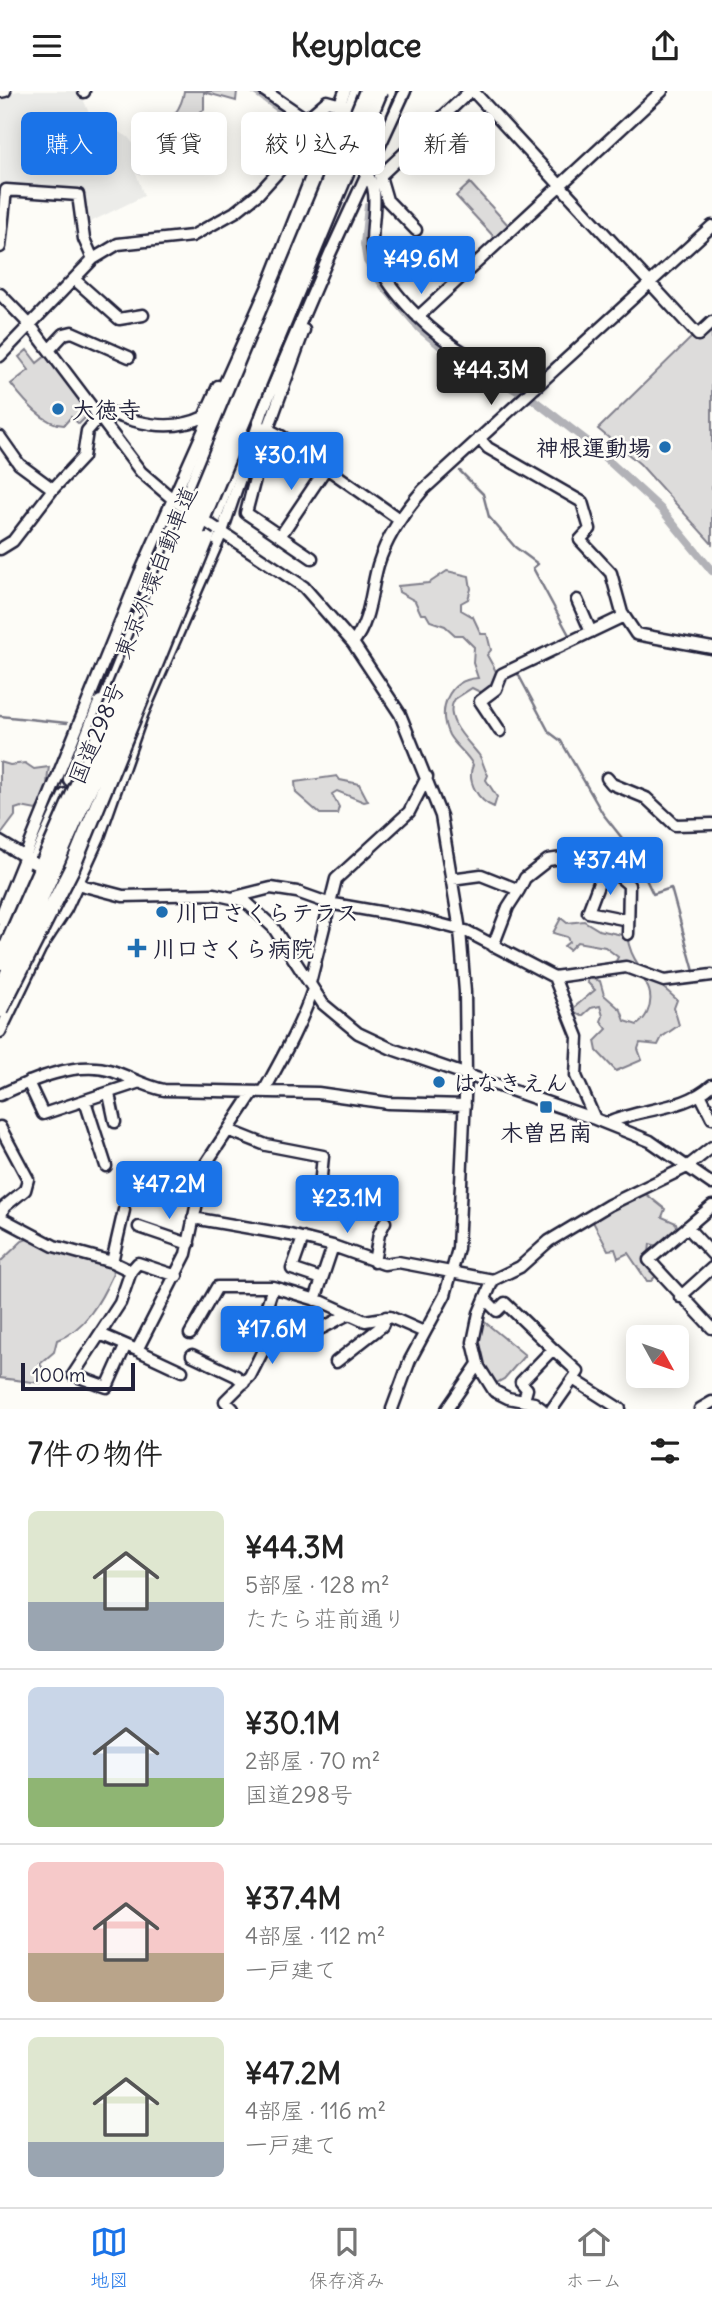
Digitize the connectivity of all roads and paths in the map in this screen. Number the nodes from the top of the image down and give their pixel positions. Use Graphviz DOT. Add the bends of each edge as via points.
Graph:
graph roads {
  1 [pos="5,91"];
  2 [pos="265,91"];
  3 [pos="345,91"];
  4 [pos="358,91"];
  5 [pos="367,91"];
  6 [pos="380,91"];
  7 [pos="388,91"];
  8 [pos="405,91"];
  9 [pos="471,91"];
  10 [pos="662,91"];
  11 [pos="0,92"];
  12 [pos="345,106"];
  13 [pos="296,112"];
  14 [pos="314,112"];
  15 [pos="385,122"];
  16 [pos="276,175"];
  17 [pos="364,175"];
  18 [pos="366,175"];
  19 [pos="558,187"];
  20 [pos="712,226"];
  21 [pos="416,230"];
  22 [pos="0,247"];
  23 [pos="331,251"];
  24 [pos="93,258"];
  25 [pos="74,279"];
  26 [pos="650,283"];
  27 [pos="268,286"];
  28 [pos="0,294"];
  29 [pos="143,315"];
  30 [pos="418,317"];
  31 [pos="712,322"];
  32 [pos="30,325"];
  33 [pos="49,350"];
  34 [pos="0,356"];
  35 [pos="129,357"];
  36 [pos="534,390"];
  37 [pos="97,414"];
  38 [pos="210,420"];
  39 [pos="266,428"];
  40 [pos="0,437"];
  41 [pos="243,438"];
  42 [pos="480,438"];
  43 [pos="327,467"];
  44 [pos="53,489"];
  45 [pos="174,500"];
  46 [pos="399,519"];
  47 [pos="220,531"];
  48 [pos="281,535"];
  49 [pos="0,549"];
  50 [pos="312,558"];
  51 [pos="577,600"];
  52 [pos="624,616"];
  53 [pos="591,632"];
  54 [pos="353,643"];
  55 [pos="712,648"];
  56 [pos="500,731"];
  57 [pos="427,776"];
  58 [pos="607,778"];
  59 [pos="712,824"];
  60 [pos="0,842"];
  61 [pos="29,860"];
  62 [pos="605,867"];
  63 [pos="451,879"];
  64 [pos="77,886"];
  65 [pos="519,890"];
  66 [pos="235,897"];
  67 [pos="5,898"];
  68 [pos="328,904"];
  69 [pos="0,918"];
  70 [pos="628,920"];
  71 [pos="460,930"];
  72 [pos="628,934"];
  73 [pos="5,940"];
  74 [pos="493,946"];
  75 [pos="0,962"];
  76 [pos="712,975"];
  77 [pos="554,977"];
  78 [pos="311,986"];
  79 [pos="0,991"];
  80 [pos="0,1002"];
  81 [pos="1,1018"];
  82 [pos="466,1075"];
  83 [pos="28,1082"];
  84 [pos="137,1083"];
  85 [pos="712,1086"];
  86 [pos="264,1091"];
  87 [pos="109,1094"];
  88 [pos="252,1094"];
  89 [pos="0,1095"];
  90 [pos="701,1096"];
  91 [pos="85,1101"];
  92 [pos="465,1105"];
  93 [pos="712,1118"];
  94 [pos="596,1119"];
  95 [pos="115,1122"];
  96 [pos="608,1123"];
  97 [pos="0,1127"];
  98 [pos="228,1130"];
  99 [pos="712,1147"];
  100 [pos="106,1167"];
  101 [pos="687,1167"];
  102 [pos="712,1184"];
  103 [pos="320,1186"];
  104 [pos="712,1195"];
  105 [pos="712,1206"];
  106 [pos="124,1210"];
  107 [pos="193,1218"];
  108 [pos="1,1219"];
  109 [pos="384,1222"];
  110 [pos="139,1227"];
  111 [pos="687,1227"];
  112 [pos="303,1238"];
  113 [pos="189,1244"];
  114 [pos="333,1246"];
  115 [pos="712,1254"];
  116 [pos="112,1262"];
  117 [pos="374,1262"];
  118 [pos="712,1268"];
  119 [pos="131,1271"];
  120 [pos="454,1272"];
  121 [pos="177,1276"];
  122 [pos="322,1279"];
  123 [pos="493,1280"];
  124 [pos="273,1287"];
  125 [pos="680,1297"];
  126 [pos="485,1299"];
  127 [pos="315,1300"];
  128 [pos="349,1314"];
  129 [pos="386,1317"];
  130 [pos="279,1319"];
  131 [pos="712,1328"];
  132 [pos="314,1331"];
  133 [pos="424,1332"];
  134 [pos="190,1333"];
  135 [pos="100,1334"];
  136 [pos="271,1334"];
  137 [pos="125,1347"];
  138 [pos="553,1349"];
  139 [pos="137,1350"];
  140 [pos="192,1355"];
  141 [pos="336,1362"];
  142 [pos="478,1364"];
  143 [pos="182,1371"];
  144 [pos="573,1379"];
  145 [pos="244,1383"];
  146 [pos="524,1400"];
  147 [pos="712,1402"];
  148 [pos="233,1409"];
  149 [pos="393,1409"];
  150 [pos="447,1409"];
  151 [pos="542,1409"];
  152 [pos="552,1409"];
  153 [pos="620,1409"];
  154 [pos="700,1409"];
  1 -- 11 [label="street"];
  2 -- 13 [label="street"];
  3 -- 12 [label="street"];
  4 -- 38 [label="highway, 国道298号"];
  5 -- 73 [label="highway, 東京外環自動車道, bridge" via="100,734"];
  6 -- 79 [label="highway, 東京外環自動車道, bridge" via="105,754"];
  7 -- 41 [label="highway, 国道298号"];
  8 -- 15 [label="street"];
  9 -- 19 [label="street"];
  9 -- 21 [label="street" via="380,176 387,200"];
  10 -- 19 [label="street"];
  12 -- 14 [label="street" via="327,101"];
  12 -- 27 [label="street"];
  16 -- 24 [label="street" via="235,212 192,236 118,244"];
  17 -- 23 [label="street"];
  18 -- 30 [label="street" via="373,188 372,249 376,261"];
  19 -- 26 [label="street"];
  19 -- 30 [label="street"];
  20 -- 26 [label="street"];
  22 -- 24 [label="street" via="6,190 78,195 84,239"];
  23 -- 39 [label="street"];
  23 -- 47 [label="street" via="263,410"];
  24 -- 25 [label="street"];
  25 -- 29 [label="street" via="119,319"];
  25 -- 32 [label="street"];
  26 -- 31 [label="street" via="698,335"];
  26 -- 36 [label="street"];
  27 -- 38 [label="street" via="254,306"];
  27 -- 45 [label="street"];
  28 -- 32 [label="street"];
  30 -- 36 [label="street" via="469,356"];
  32 -- 33 [label="street"];
  32 -- 34 [label="street"];
  33 -- 35 [label="street" via="64,334 72,333"];
  33 -- 37 [label="street"];
  36 -- 42 [label="street"];
  37 -- 38 [label="street" via="102,409 137,423"];
  37 -- 44 [label="street" via="86,431 83,457"];
  37 -- 45 [label="street" via="141,472"];
  38 -- 73 [label="highway, bridge"];
  38 -- 73 [label="highway, 国道298号" via="83,758"];
  39 -- 43 [label="street"];
  39 -- 48 [label="street" via="246,513"];
  40 -- 44 [label="street" via="19,464"];
  41 -- 80 [label="highway, 国道298号" via="108,765"];
  41 -- 81 [label="highway, bridge" via="72,867"];
  42 -- 46 [label="street" via="430,482"];
  42 -- 52 [label="street" via="488,448 582,502 590,529 580,540 611,573"];
  43 -- 46 [label="street"];
  43 -- 48 [label="street"];
  44 -- 49 [label="street" via="13,541"];
  45 -- 47 [label="street, bridge"];
  45 -- 61 [label="street"];
  46 -- 54 [label="street" via="377,568 366,623"];
  47 -- 54 [label="street" via="304,587"];
  47 -- 64 [label="street" via="142,715"];
  48 -- 50 [label="street"];
  51 -- 53 [label="street"];
  52 -- 53 [label="street"];
  52 -- 55 [label="street" via="640,636"];
  53 -- 56 [label="street" via="502,674 496,689 481,701"];
  54 -- 57 [label="street" via="400,714"];
  57 -- 63 [label="street" via="441,816"];
  57 -- 68 [label="street" via="409,812 335,879"];
  58 -- 59 [label="street" via="646,798 675,825"];
  60 -- 61 [label="street"];
  61 -- 64 [label="street, bridge"];
  61 -- 67 [label="street"];
  62 -- 65 [label="street" via="589,861 548,860 525,878"];
  62 -- 70 [label="street" via="629,885"];
  62 -- 70 [label="street" via="588,912"];
  63 -- 65 [label="street" via="481,875"];
  63 -- 71 [label="street"];
  64 -- 66 [label="street" via="123,896"];
  64 -- 81 [label="street"];
  65 -- 74 [label="street"];
  66 -- 68 [label="street" via="271,888"];
  66 -- 78 [label="street" via="274,927"];
  67 -- 69 [label="street"];
  68 -- 71 [label="street" via="375,909"];
  68 -- 78 [label="street"];
  70 -- 72 [label="street"];
  71 -- 74 [label="street"];
  71 -- 82 [label="street"];
  73 -- 75 [label="highway, 東京外環自動車道, bridge"];
  74 -- 77 [label="street"];
  76 -- 77 [label="street" via="664,981 626,967"];
  77 -- 94 [label="street" via="578,1037 576,1076"];
  78 -- 82 [label="street" via="323,1004 358,1033"];
  78 -- 86 [label="street" via="302,1021"];
  82 -- 92 [label="street"];
  82 -- 94 [label="street"];
  83 -- 84 [label="street" via="85,1069 111,1070"];
  83 -- 89 [label="street"];
  83 -- 91 [label="street" via="43,1114"];
  84 -- 87 [label="street"];
  84 -- 88 [label="street" via="164,1090"];
  85 -- 90 [label="street"];
  86 -- 88 [label="street"];
  86 -- 92 [label="street"];
  87 -- 91 [label="street"];
  87 -- 95 [label="street"];
  88 -- 98 [label="street"];
  90 -- 93 [label="street"];
  90 -- 96 [label="street"];
  91 -- 100 [label="street"];
  92 -- 120 [label="street"];
  94 -- 96 [label="street"];
  96 -- 101 [label="street" via="650,1141"];
  97 -- 108 [label="street" via="28,1179 25,1191 4,1207"];
  98 -- 103 [label="street" via="266,1145 323,1156"];
  98 -- 107 [label="street" via="205,1165"];
  99 -- 101 [label="street"];
  101 -- 102 [label="street"];
  101 -- 123 [label="street" via="609,1205 549,1241 520,1267"];
  104 -- 105 [label="street"];
  105 -- 111 [label="street"];
  106 -- 116 [label="street"];
  107 -- 112 [label="street"];
  107 -- 113 [label="street"];
  108 -- 116 [label="street" via="54,1246"];
  109 -- 117 [label="street"];
  110 -- 113 [label="street"];
  111 -- 115 [label="street"];
  111 -- 125 [label="street" via="649,1260"];
  112 -- 114 [label="street"];
  112 -- 122 [label="street" via="292,1269"];
  113 -- 121 [label="street"];
  114 -- 117 [label="street"];
  114 -- 122 [label="street"];
  116 -- 119 [label="street"];
  117 -- 120 [label="street"];
  118 -- 125 [label="street"];
  119 -- 121 [label="street" via="138,1263"];
  119 -- 135 [label="street" via="120,1303"];
  120 -- 123 [label="street"];
  120 -- 133 [label="street"];
  121 -- 139 [label="street"];
  122 -- 127 [label="street"];
  123 -- 126 [label="street"];
  124 -- 127 [label="street"];
  124 -- 130 [label="street" via="264,1315"];
  124 -- 134 [label="street" via="217,1287"];
  125 -- 131 [label="street"];
  126 -- 138 [label="street" via="497,1311 505,1303"];
  126 -- 142 [label="street" via="473,1342"];
  127 -- 128 [label="street"];
  128 -- 129 [label="street" via="365,1321"];
  128 -- 132 [label="street"];
  129 -- 133 [label="street"];
  129 -- 141 [label="street" via="382,1326"];
  130 -- 132 [label="street"];
  130 -- 136 [label="street"];
  132 -- 136 [label="street" via="285,1340"];
  133 -- 149 [label="street"];
  135 -- 137 [label="street"];
  135 -- 137 [label="street" via="82,1358 75,1378 107,1387"];
  136 -- 145 [label="street"];
  137 -- 139 [label="street"];
  138 -- 144 [label="street" via="578,1372"];
  138 -- 146 [label="street" via="521,1383 527,1389"];
  139 -- 143 [label="street"];
  140 -- 145 [label="street"];
  142 -- 146 [label="street" via="494,1391"];
  142 -- 150 [label="street"];
  144 -- 152 [label="street"];
  144 -- 153 [label="street"];
  145 -- 148 [label="street" via="225,1401"];
  146 -- 151 [label="street"];
  147 -- 154 [label="street"];
}
